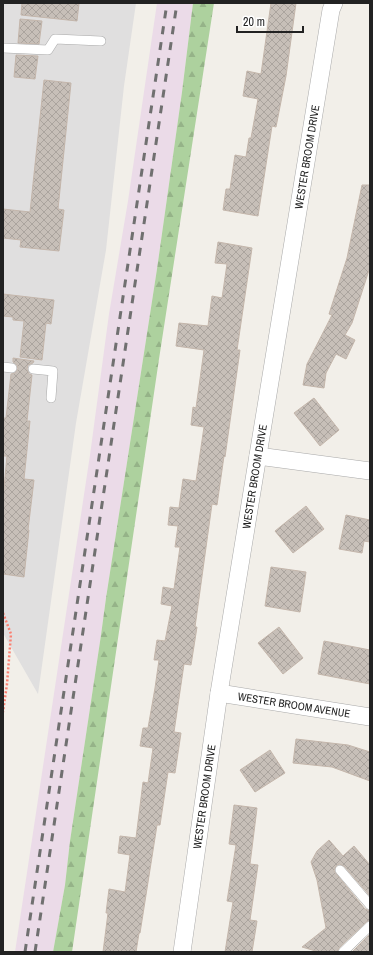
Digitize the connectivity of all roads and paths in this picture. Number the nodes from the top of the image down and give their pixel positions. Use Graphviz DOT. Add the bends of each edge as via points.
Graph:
graph roads {
  1 [pos="334,3"];
  2 [pos="102,41"];
  3 [pos="3,48"];
  4 [pos="33,370"];
  5 [pos="51,398"];
  6 [pos="258,456"];
  7 [pos="370,471"];
  8 [pos="3,613"];
  9 [pos="219,693"];
  10 [pos="3,712"];
  11 [pos="370,717"];
  12 [pos="340,870"];
  13 [pos="370,905"];
  14 [pos="370,926"];
  15 [pos="182,952"];
  16 [pos="343,952"];
  1 -- 6 [label="street, WESTER BROOM DRIVE"];
  2 -- 3 [label="lane" via="56,39 48,50"];
  4 -- 5 [label="lane" via="53,371"];
  6 -- 7 [label="street"];
  6 -- 9 [label="street, WESTER BROOM DRIVE"];
  8 -- 10 [label="path" via="11,634"];
  9 -- 11 [label="street, WESTER BROOM AVENUE"];
  9 -- 15 [label="street, WESTER BROOM DRIVE"];
  12 -- 13 [label="lane"];
  14 -- 16 [label="lane"];
}
